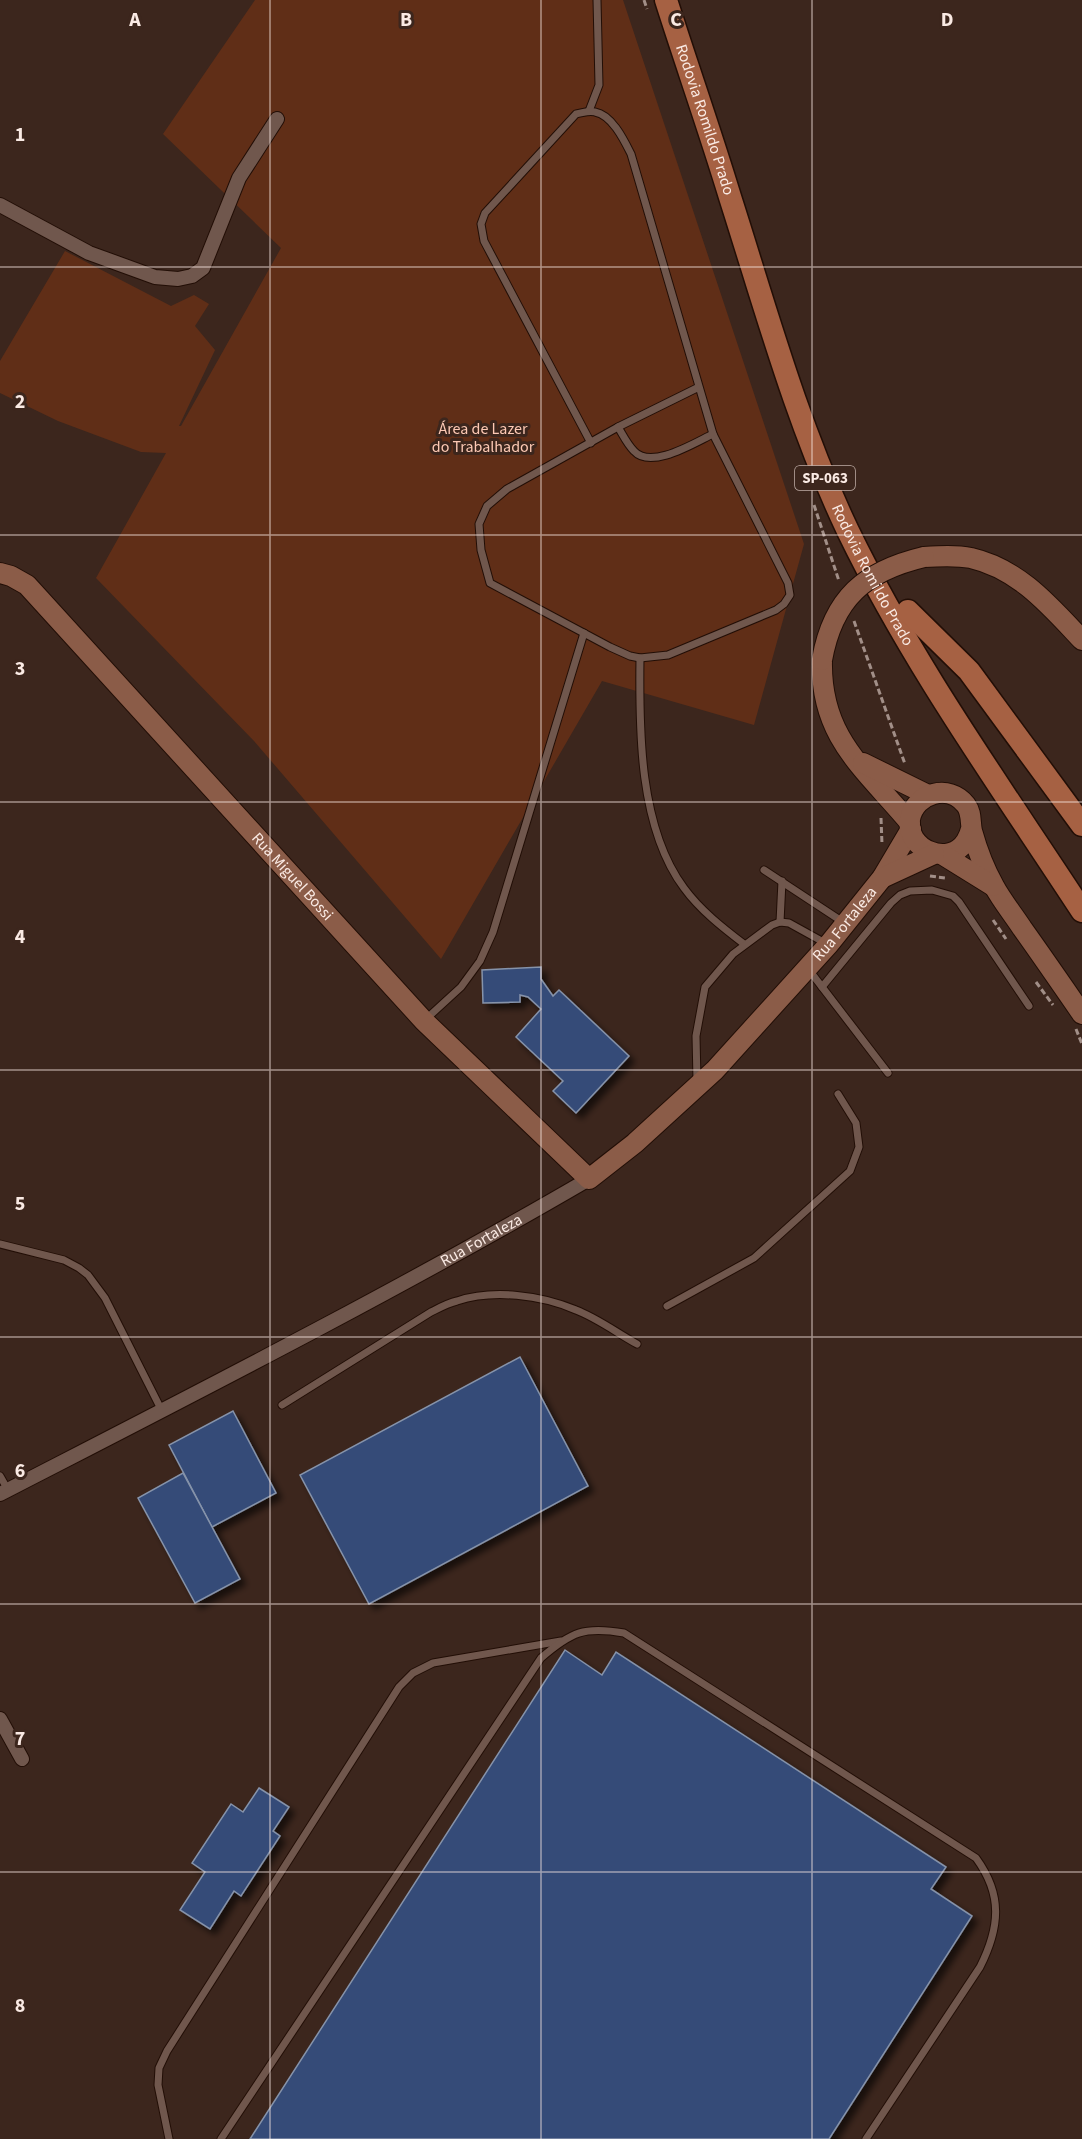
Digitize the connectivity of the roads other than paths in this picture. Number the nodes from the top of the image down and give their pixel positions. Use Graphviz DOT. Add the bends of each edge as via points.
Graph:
graph roads {
  1 [pos="597,0"];
  2 [pos="666,0"];
  3 [pos="678,0"];
  4 [pos="589,111"];
  5 [pos="277,119"];
  6 [pos="0,205"];
  7 [pos="699,387"];
  8 [pos="618,427"];
  9 [pos="713,434"];
  10 [pos="591,443"];
  11 [pos="0,573"];
  12 [pos="908,611"];
  13 [pos="584,633"];
  14 [pos="1082,640"];
  15 [pos="640,658"];
  16 [pos="855,760"];
  17 [pos="928,795"];
  18 [pos="1082,825"];
  19 [pos="910,826"];
  20 [pos="971,829"];
  21 [pos="939,854"];
  22 [pos="764,870"];
  23 [pos="882,878"];
  24 [pos="782,881"];
  25 [pos="993,886"];
  26 [pos="1082,895"];
  27 [pos="1082,911"];
  28 [pos="780,922"];
  29 [pos="845,924"];
  30 [pos="744,944"];
  31 [pos="828,945"];
  32 [pos="807,968"];
  33 [pos="822,987"];
  34 [pos="1029,1006"];
  35 [pos="1082,1014"];
  36 [pos="424,1021"];
  37 [pos="888,1073"];
  38 [pos="697,1085"];
  39 [pos="838,1094"];
  40 [pos="589,1179"];
  41 [pos="0,1244"];
  42 [pos="667,1306"];
  43 [pos="637,1344"];
  44 [pos="282,1405"];
  45 [pos="162,1411"];
  46 [pos="0,1476"];
  47 [pos="4,1492"];
  48 [pos="561,1641"];
  49 [pos="2,1726"];
  50 [pos="22,1759"];
  51 [pos="169,2139"];
  52 [pos="221,2139"];
  53 [pos="866,2139"];
  1 -- 4 [label="lane" via="599,85"];
  2 -- 27 [label="main road, Rodovia Romildo Prado / SP-063" via="807,438 848,531 934,686"];
  3 -- 12 [label="main road, Rodovia Romildo Prado / SP-063" via="817,434 857,525"];
  4 -- 7 [label="lane" via="598,112 620,131 631,154"];
  4 -- 10 [label="lane" via="576,114 485,213 481,224 484,241"];
  5 -- 6 [label="street" via="239,178 203,268 192,276 155,277 89,254"];
  7 -- 8 [label="lane"];
  7 -- 9 [label="lane"];
  8 -- 9 [label="lane" via="635,452 646,458 661,457"];
  8 -- 10 [label="lane"];
  9 -- 15 [label="lane" via="790,595 776,610 755,619 668,655"];
  10 -- 13 [label="lane" via="507,489 487,506 480,524 481,550 490,583"];
  11 -- 36 [label="main road, Rua Miguel Bossi" via="27,585 49,607"];
  12 -- 18 [label="main road" via="969,671"];
  12 -- 26 [label="main road, Rodovia Romildo Prado / SP-063" via="1026,810"];
  13 -- 15 [label="lane"];
  13 -- 36 [label="lane" via="493,932 480,961 461,987"];
  14 -- 16 [label="main road, bridge" via="1040,595 999,568 971,558 924,557 879,572 863,583 835,616 826,635 822,660 826,708 838,736"];
  15 -- 30 [label="lane" via="646,795 661,847 683,888 714,921"];
  16 -- 17 [label="main road"];
  16 -- 19 [label="main road"];
  17 -- 19 [label="main road" via="917,804"];
  17 -- 20 [label="main road" via="944,793 960,799 970,812"];
  19 -- 21 [label="main road" via="916,841 927,851"];
  19 -- 23 [label="main road, Rua Fortaleza"];
  20 -- 21 [label="main road" via="958,849"];
  20 -- 25 [label="main road"];
  21 -- 23 [label="main road, Rua Fortaleza"];
  21 -- 25 [label="main road"];
  22 -- 24 [label="lane"];
  23 -- 29 [label="main road, Rua Fortaleza"];
  24 -- 28 [label="lane"];
  24 -- 29 [label="lane"];
  25 -- 35 [label="main road"];
  28 -- 30 [label="lane"];
  28 -- 31 [label="lane"];
  29 -- 31 [label="main road, Rua Fortaleza"];
  30 -- 38 [label="lane" via="705,987 696,1036"];
  31 -- 32 [label="main road, Rua Fortaleza"];
  32 -- 33 [label="lane"];
  32 -- 38 [label="main road, Rua Fortaleza"];
  33 -- 34 [label="lane" via="891,903 910,891 932,890 953,896 959,902"];
  33 -- 37 [label="lane"];
  36 -- 40 [label="main road, Rua Miguel Bossi"];
  38 -- 40 [label="main road, Rua Fortaleza"];
  39 -- 42 [label="lane" via="856,1123 859,1147 850,1171 754,1258"];
  40 -- 45 [label="street, Rua Fortaleza" via="460,1253"];
  41 -- 45 [label="lane" via="64,1260 88,1275 105,1298"];
  43 -- 44 [label="lane" via="576,1310 548,1301 513,1295 481,1296 431,1312"];
  45 -- 47 [label="street, Rua Fortaleza"];
  46 -- 47 [label="lane"];
  48 -- 51 [label="lane" via="434,1663 413,1673 399,1687 167,2051 159,2068 158,2085"];
  48 -- 52 [label="lane" via="541,1658"];
  48 -- 53 [label="lane" via="579,1632 601,1629 624,1633 976,1858 988,1874 996,1922 991,1944 980,1967"];
  49 -- 50 [label="street"];
}
